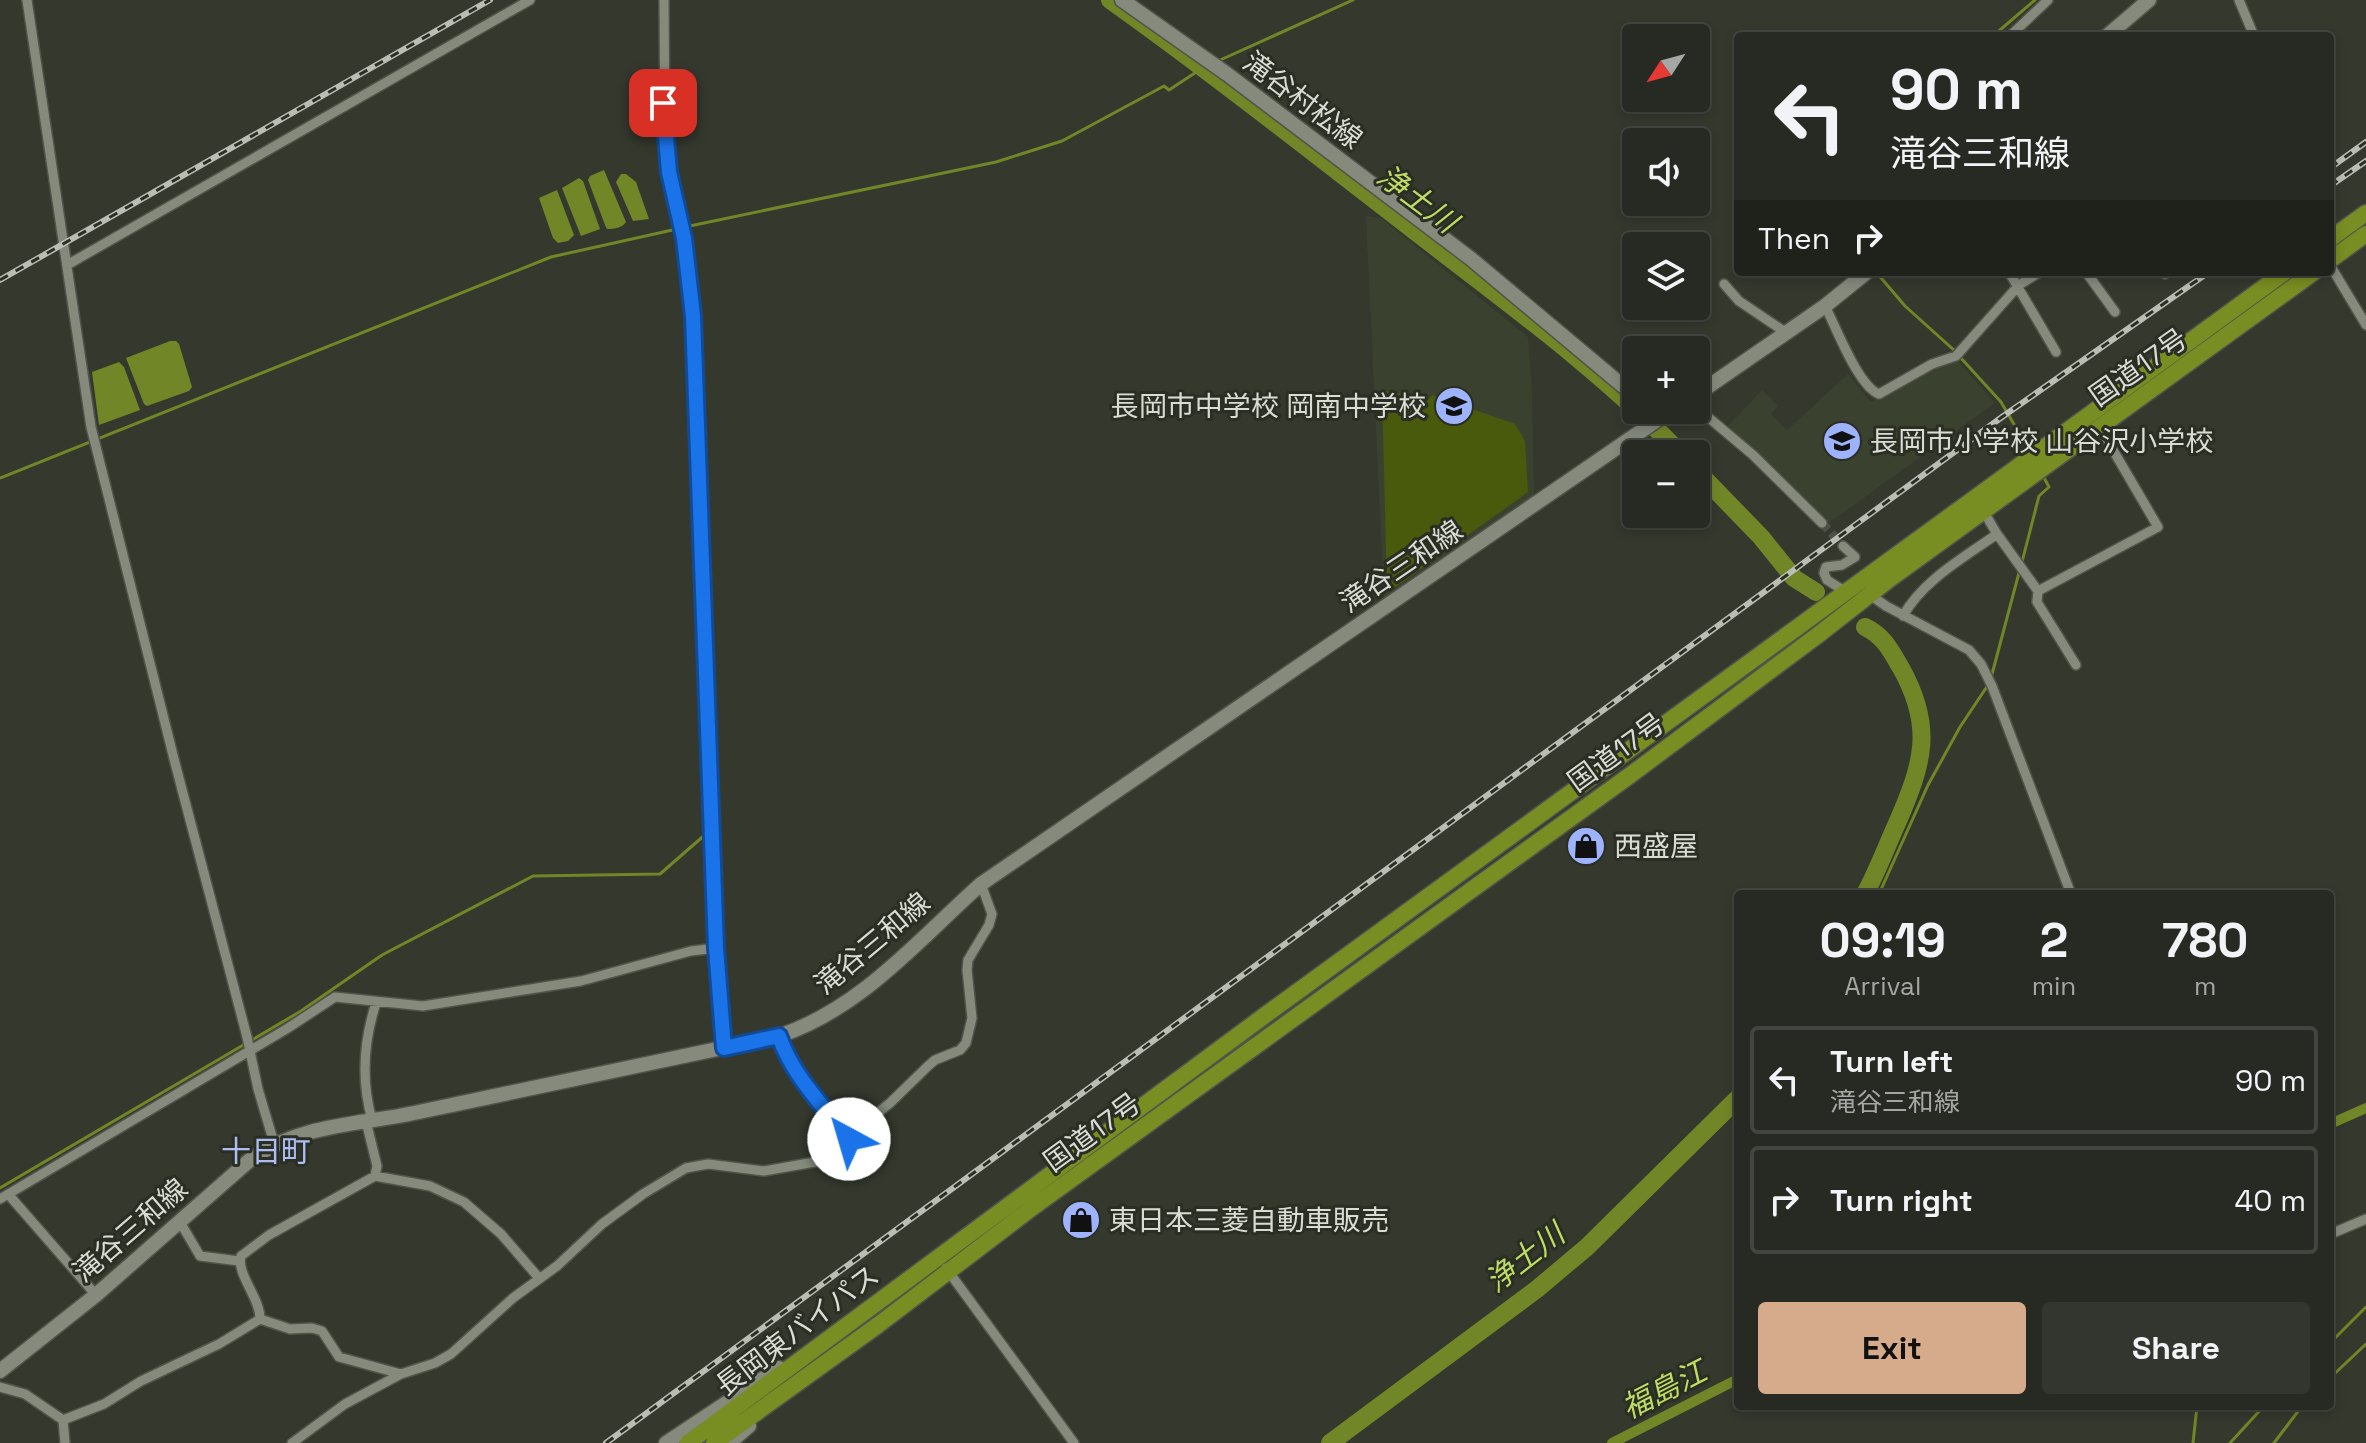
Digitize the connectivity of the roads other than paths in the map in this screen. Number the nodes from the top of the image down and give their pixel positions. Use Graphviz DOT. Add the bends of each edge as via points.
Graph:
graph roads {
  1 [pos="27,0"];
  2 [pos="530,0"];
  3 [pos="664,0"];
  4 [pos="1122,0"];
  5 [pos="2048,0"];
  6 [pos="2149,0"];
  7 [pos="2240,0"];
  8 [pos="2014,32"];
  9 [pos="2112,32"];
  10 [pos="2252,32"];
  11 [pos="2366,213"];
  12 [pos="2366,234"];
  13 [pos="2334,236"];
  14 [pos="2334,259"];
  15 [pos="67,265"];
  16 [pos="2334,269"];
  17 [pos="1862,276"];
  18 [pos="2012,276"];
  19 [pos="2034,276"];
  20 [pos="2089,276"];
  21 [pos="2280,276"];
  22 [pos="2308,276"];
  23 [pos="1724,284"];
  24 [pos="2019,285"];
  25 [pos="1825,306"];
  26 [pos="2115,312"];
  27 [pos="2366,325"];
  28 [pos="1785,332"];
  29 [pos="2056,352"];
  30 [pos="1622,385"];
  31 [pos="1710,385"];
  32 [pos="1710,419"];
  33 [pos="1646,424"];
  34 [pos="2099,426"];
  35 [pos="1984,512"];
  36 [pos="1822,523"];
  37 [pos="1997,534"];
  38 [pos="1843,546"];
  39 [pos="2038,591"];
  40 [pos="1846,592"];
  41 [pos="1869,594"];
  42 [pos="1903,616"];
  43 [pos="2076,665"];
  44 [pos="981,884"];
  45 [pos="2069,890"];
  46 [pos="716,948"];
  47 [pos="376,1003"];
  48 [pos="779,1036"];
  49 [pos="249,1045"];
  50 [pos="724,1048"];
  51 [pos="369,1120"];
  52 [pos="849,1139"];
  53 [pos="274,1143"];
  54 [pos="375,1176"];
  55 [pos="4,1197"];
  56 [pos="2366,1219"];
  57 [pos="180,1222"];
  58 [pos="2334,1233"];
  59 [pos="937,1257"];
  60 [pos="239,1261"];
  61 [pos="948,1272"];
  62 [pos="539,1278"];
  63 [pos="96,1295"];
  64 [pos="260,1319"];
  65 [pos="820,1344"];
  66 [pos="0,1371"];
  67 [pos="813,1371"];
  68 [pos="401,1374"];
  69 [pos="0,1387"];
  70 [pos="63,1420"];
  71 [pos="65,1443"];
  72 [pos="292,1443"];
  73 [pos="666,1443"];
  74 [pos="688,1443"];
  75 [pos="714,1443"];
  76 [pos="729,1443"];
  77 [pos="1074,1443"];
  1 -- 15 [label="street"];
  2 -- 15 [label="street"];
  3 -- 46 [label="street" via="665,142 690,270 693,316"];
  4 -- 30 [label="main road, 滝谷村松線" via="1470,258"];
  5 -- 8 [label="street"];
  6 -- 9 [label="main road"];
  7 -- 10 [label="street"];
  11 -- 13 [label="highway"];
  12 -- 14 [label="highway"];
  15 -- 49 [label="street" via="91,427"];
  16 -- 27 [label="street"];
  17 -- 25 [label="main road"];
  18 -- 24 [label="street"];
  19 -- 24 [label="street"];
  20 -- 26 [label="street"];
  21 -- 40 [label="highway, 国道17号"];
  22 -- 34 [label="highway, 国道17号"];
  23 -- 28 [label="street" via="1739,301"];
  24 -- 25 [label="street" via="1956,356 1879,394 1861,376"];
  24 -- 29 [label="street"];
  25 -- 28 [label="main road"];
  28 -- 31 [label="main road"];
  32 -- 36 [label="street"];
  33 -- 44 [label="main road, 滝谷三和線"];
  34 -- 35 [label="highway, 国道17号"];
  34 -- 39 [label="street" via="2158,527"];
  35 -- 37 [label="street"];
  35 -- 41 [label="highway, 国道17号"];
  37 -- 39 [label="street"];
  37 -- 42 [label="street" via="1935,579"];
  38 -- 40 [label="street" via="1855,557 1826,567 1824,573"];
  39 -- 43 [label="street" via="2037,602"];
  40 -- 59 [label="highway, 国道17号"];
  41 -- 42 [label="street"];
  41 -- 61 [label="highway, 国道17号" via="1629,776"];
  42 -- 45 [label="street" via="1960,644 1987,674"];
  44 -- 48 [label="main road, 滝谷三和線" via="858,994 816,1021"];
  44 -- 52 [label="street" via="992,914 968,960 972,1018 966,1043 935,1060"];
  46 -- 47 [label="street" via="581,981 423,1006"];
  46 -- 50 [label="street"];
  47 -- 49 [label="street" via="335,997"];
  47 -- 51 [label="street" via="366,1045"];
  48 -- 50 [label="main road, 滝谷三和線"];
  48 -- 52 [label="street" via="800,1076"];
  49 -- 53 [label="street"];
  49 -- 55 [label="street"];
  50 -- 51 [label="main road, 滝谷三和線"];
  51 -- 53 [label="main road, 滝谷三和線"];
  51 -- 54 [label="street"];
  52 -- 62 [label="street" via="835,1156 798,1166 756,1172 708,1164 686,1168 602,1224"];
  53 -- 57 [label="main road, 滝谷三和線"];
  54 -- 60 [label="street" via="269,1235"];
  54 -- 62 [label="street" via="430,1186 464,1202"];
  55 -- 63 [label="street"];
  56 -- 58 [label="street"];
  57 -- 60 [label="street" via="200,1256"];
  57 -- 63 [label="main road, 滝谷三和線"];
  59 -- 61 [label="street"];
  59 -- 65 [label="highway, 長岡東バイパス"];
  60 -- 64 [label="street"];
  61 -- 67 [label="highway, 長岡東バイパス"];
  61 -- 77 [label="street"];
  62 -- 68 [label="street" via="451,1354"];
  63 -- 66 [label="main road, 滝谷三和線"];
  64 -- 68 [label="street" via="290,1329 322,1331 339,1357"];
  64 -- 70 [label="street" via="104,1404"];
  65 -- 73 [label="main road"];
  65 -- 74 [label="highway, 長岡東バイパス"];
  67 -- 75 [label="highway, 長岡東バイパス"];
  67 -- 76 [label="main road"];
  68 -- 72 [label="street" via="345,1404"];
  69 -- 70 [label="street" via="25,1394"];
  70 -- 71 [label="street"];
}
